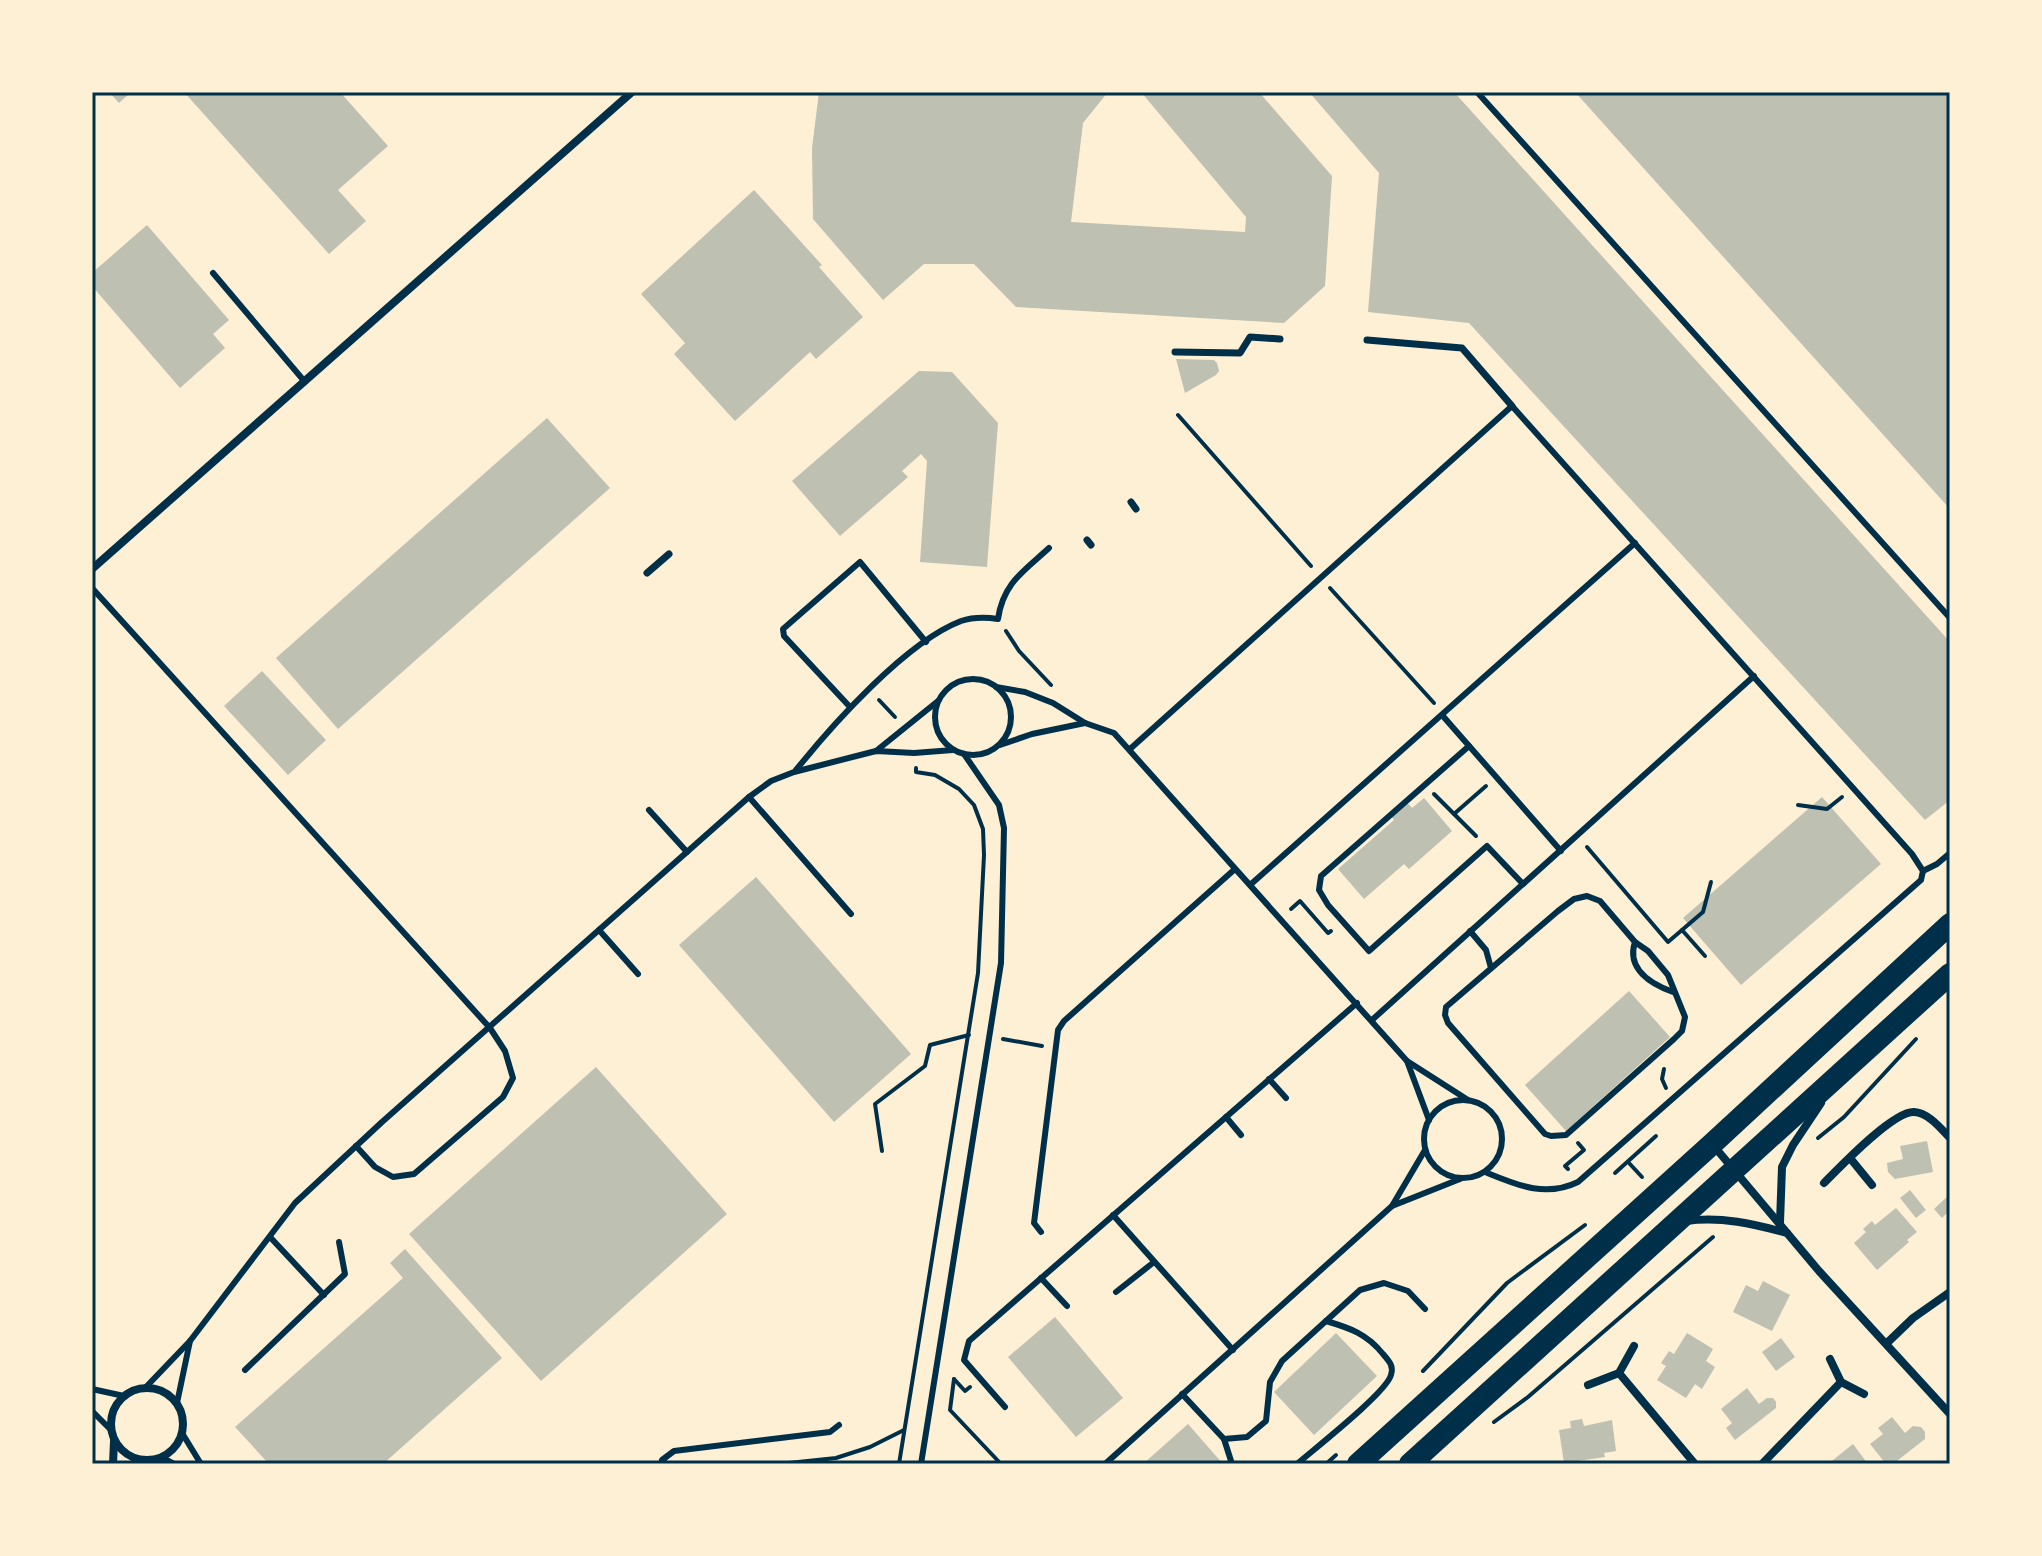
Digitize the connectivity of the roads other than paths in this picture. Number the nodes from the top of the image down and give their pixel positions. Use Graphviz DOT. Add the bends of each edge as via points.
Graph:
graph roads {
  1 [pos="632,92"];
  2 [pos="1477,92"];
  3 [pos="213,273"];
  4 [pos="1280,339"];
  5 [pos="1367,340"];
  6 [pos="1175,352"];
  7 [pos="305,382"];
  8 [pos="1512,406"];
  9 [pos="1635,543"];
  10 [pos="1049,548"];
  11 [pos="669,554"];
  12 [pos="92,569"];
  13 [pos="647,573"];
  14 [pos="92,588"];
  15 [pos="1950,618"];
  16 [pos="926,642"];
  17 [pos="1754,676"];
  18 [pos="996,687"];
  19 [pos="939,699"];
  20 [pos="850,707"];
  21 [pos="1442,715"];
  22 [pos="1085,723"];
  23 [pos="1000,745"];
  24 [pos="1469,746"];
  25 [pos="1130,749"];
  26 [pos="953,750"];
  27 [pos="876,751"];
  28 [pos="964,754"];
  29 [pos="794,772"];
  30 [pos="749,797"];
  31 [pos="649,810"];
  32 [pos="1561,851"];
  33 [pos="687,852"];
  34 [pos="1950,853"];
  35 [pos="1235,869"];
  36 [pos="1923,871"];
  37 [pos="1523,884"];
  38 [pos="1250,885"];
  39 [pos="851,914"];
  40 [pos="1950,924"];
  41 [pos="599,930"];
  42 [pos="1470,931"];
  43 [pos="1635,942"];
  44 [pos="1486,950"];
  45 [pos="1503,958"];
  46 [pos="1491,968"];
  47 [pos="638,974"];
  48 [pos="1950,974"];
  49 [pos="1673,993"];
  50 [pos="1357,1003"];
  51 [pos="1372,1020"];
  52 [pos="490,1028"];
  53 [pos="1407,1061"];
  54 [pos="1842,1073"];
  55 [pos="1269,1079"];
  56 [pos="1286,1098"];
  57 [pos="1468,1100"];
  58 [pos="1226,1117"];
  59 [pos="1429,1120"];
  60 [pos="1241,1135"];
  61 [pos="1950,1138"];
  62 [pos="1712,1144"];
  63 [pos="356,1146"];
  64 [pos="1425,1150"];
  65 [pos="1850,1158"];
  66 [pos="1734,1170"];
  67 [pos="1485,1172"];
  68 [pos="1460,1179"];
  69 [pos="1824,1183"];
  70 [pos="1872,1185"];
  71 [pos="1392,1206"];
  72 [pos="1113,1215"];
  73 [pos="1676,1222"];
  74 [pos="1780,1224"];
  75 [pos="1041,1232"];
  76 [pos="1788,1233"];
  77 [pos="270,1237"];
  78 [pos="339,1242"];
  79 [pos="1154,1262"];
  80 [pos="1041,1278"];
  81 [pos="1116,1292"];
  82 [pos="1950,1292"];
  83 [pos="324,1295"];
  84 [pos="1067,1306"];
  85 [pos="1425,1309"];
  86 [pos="1326,1321"];
  87 [pos="190,1341"];
  88 [pos="1887,1343"];
  89 [pos="1634,1346"];
  90 [pos="1233,1350"];
  91 [pos="1830,1359"];
  92 [pos="245,1370"];
  93 [pos="1619,1373"];
  94 [pos="1841,1382"];
  95 [pos="1588,1385"];
  96 [pos="146,1387"];
  97 [pos="92,1389"];
  98 [pos="1182,1394"];
  99 [pos="1864,1394"];
  100 [pos="124,1396"];
  101 [pos="177,1403"];
  102 [pos="1005,1407"];
  103 [pos="92,1411"];
  104 [pos="1950,1414"];
  105 [pos="839,1425"];
  106 [pos="182,1433"];
  107 [pos="112,1435"];
  108 [pos="1224,1439"];
  109 [pos="161,1457"];
  110 [pos="149,1462"];
  111 [pos="113,1464"];
  112 [pos="174,1464"];
  113 [pos="201,1464"];
  114 [pos="666,1464"];
  115 [pos="921,1464"];
  116 [pos="1106,1464"];
  117 [pos="1232,1464"];
  118 [pos="1297,1464"];
  119 [pos="1358,1464"];
  120 [pos="1410,1464"];
  121 [pos="1695,1464"];
  122 [pos="1762,1464"];
  1 -- 7 [label="street"];
  2 -- 15 [label="lane"];
  3 -- 7 [label="lane"];
  4 -- 6 [label="street" via="1250,337 1240,353"];
  5 -- 8 [label="street" via="1462,348"];
  7 -- 12 [label="street"];
  8 -- 9 [label="lane"];
  8 -- 25 [label="lane"];
  9 -- 17 [label="lane"];
  9 -- 21 [label="lane"];
  10 -- 16 [label="lane" via="1007,588 998,619 959,622"];
  11 -- 13 [label="street"];
  14 -- 52 [label="lane"];
  16 -- 20 [label="lane"];
  16 -- 20 [label="lane" via="860,562 783,629"];
  17 -- 32 [label="lane"];
  17 -- 36 [label="lane"];
  18 -- 19 [label="lane" via="972,679 959,682"];
  18 -- 22 [label="lane" via="1053,703"];
  18 -- 23 [label="lane" via="1011,708 1008,734"];
  19 -- 26 [label="lane" via="935,721"];
  19 -- 27 [label="lane"];
  20 -- 29 [label="lane"];
  21 -- 24 [label="lane"];
  21 -- 38 [label="lane"];
  22 -- 23 [label="lane"];
  22 -- 25 [label="lane" via="1114,733"];
  23 -- 28 [label="lane" via="976,756"];
  24 -- 32 [label="lane"];
  24 -- 37 [label="lane" via="1321,876 1319,890 1369,951 1487,846"];
  25 -- 35 [label="lane"];
  26 -- 27 [label="lane"];
  26 -- 28 [label="lane"];
  27 -- 29 [label="lane"];
  28 -- 115 [label="lane" via="999,805 1004,828 1001,963"];
  29 -- 30 [label="lane"];
  30 -- 33 [label="lane"];
  30 -- 39 [label="lane"];
  31 -- 33 [label="lane"];
  32 -- 37 [label="lane"];
  33 -- 41 [label="lane"];
  34 -- 36 [label="lane"];
  35 -- 38 [label="lane"];
  35 -- 75 [label="lane" via="1058,1030 1034,1223"];
  36 -- 67 [label="lane" via="1921,880 1584,1177 1549,1190 1527,1188"];
  37 -- 42 [label="lane"];
  38 -- 50 [label="lane"];
  40 -- 62 [label="highway"];
  41 -- 47 [label="lane"];
  41 -- 52 [label="lane"];
  42 -- 44 [label="lane"];
  42 -- 51 [label="lane"];
  43 -- 45 [label="lane" via="1600,901 1587,896 1574,899"];
  43 -- 49 [label="lane" via="1668,975"];
  43 -- 49 [label="lane" via="1634,964 1651,984"];
  44 -- 45 [label="lane"];
  44 -- 46 [label="lane"];
  45 -- 46 [label="lane"];
  46 -- 49 [label="lane" via="1446,1007 1448,1023 1545,1134 1558,1137 1682,1031 1685,1017"];
  48 -- 54 [label="highway"];
  50 -- 51 [label="lane"];
  50 -- 55 [label="lane"];
  51 -- 53 [label="lane"];
  52 -- 63 [label="lane"];
  52 -- 63 [label="lane" via="505,1051 513,1078 503,1097 414,1174 393,1177"];
  53 -- 57 [label="lane"];
  53 -- 59 [label="lane"];
  54 -- 66 [label="highway"];
  54 -- 74 [label="street" via="1782,1167"];
  55 -- 56 [label="lane"];
  55 -- 58 [label="lane"];
  57 -- 59 [label="lane" via="1445,1104"];
  57 -- 67 [label="lane" via="1489,1110 1501,1130 1500,1154"];
  58 -- 60 [label="lane"];
  58 -- 72 [label="lane"];
  59 -- 64 [label="lane"];
  61 -- 65 [label="street" via="1915,1112 1901,1115"];
  62 -- 66 [label="street"];
  62 -- 119 [label="highway"];
  63 -- 77 [label="lane" via="295,1203"];
  64 -- 68 [label="lane" via="1436,1168"];
  64 -- 71 [label="lane"];
  65 -- 69 [label="street"];
  65 -- 70 [label="street"];
  66 -- 73 [label="highway"];
  66 -- 74 [label="street"];
  67 -- 68 [label="lane"];
  68 -- 71 [label="lane"];
  71 -- 90 [label="lane"];
  72 -- 79 [label="lane"];
  72 -- 80 [label="lane"];
  73 -- 76 [label="street" via="1705,1218"];
  73 -- 120 [label="highway"];
  74 -- 76 [label="street"];
  76 -- 88 [label="street"];
  77 -- 83 [label="lane"];
  77 -- 87 [label="lane"];
  78 -- 83 [label="lane" via="345,1274"];
  79 -- 81 [label="lane"];
  79 -- 90 [label="lane"];
  80 -- 84 [label="lane"];
  80 -- 102 [label="lane" via="969,1341 964,1360"];
  82 -- 88 [label="street"];
  83 -- 92 [label="lane"];
  85 -- 86 [label="lane" via="1408,1291 1384,1283 1360,1290"];
  86 -- 108 [label="lane" via="1282,1361 1270,1382 1266,1421 1247,1437"];
  86 -- 118 [label="lane" via="1372,1341 1393,1373"];
  87 -- 96 [label="lane"];
  87 -- 101 [label="lane"];
  88 -- 104 [label="street"];
  89 -- 93 [label="street"];
  90 -- 98 [label="lane"];
  91 -- 94 [label="street"];
  93 -- 95 [label="street"];
  93 -- 121 [label="street"];
  94 -- 99 [label="street"];
  94 -- 122 [label="street"];
  96 -- 100 [label="street"];
  96 -- 101 [label="street"];
  97 -- 100 [label="lane"];
  98 -- 108 [label="lane"];
  98 -- 116 [label="lane"];
  100 -- 107 [label="street" via="113,1411"];
  101 -- 106 [label="street"];
  103 -- 107 [label="lane"];
  105 -- 114 [label="lane" via="830,1432 674,1451 662,1460"];
  106 -- 109 [label="street"];
  106 -- 113 [label="lane"];
  107 -- 110 [label="street" via="129,1456"];
  107 -- 111 [label="street"];
  108 -- 117 [label="lane"];
  109 -- 110 [label="street"];
  109 -- 112 [label="lane"];
}
